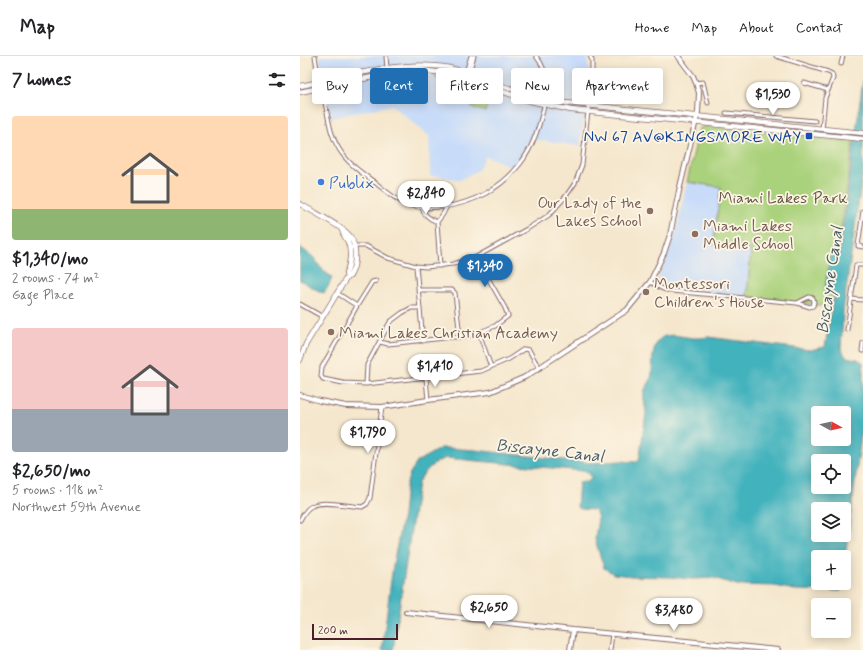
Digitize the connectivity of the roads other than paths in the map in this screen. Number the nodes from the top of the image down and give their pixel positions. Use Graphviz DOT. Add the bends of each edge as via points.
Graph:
graph roads {
  1 [pos="315,56"];
  2 [pos="386,56"];
  3 [pos="471,56"];
  4 [pos="474,56"];
  5 [pos="536,56"];
  6 [pos="590,56"];
  7 [pos="678,56"];
  8 [pos="776,56"];
  9 [pos="843,56"];
  10 [pos="841,64"];
  11 [pos="317,68"];
  12 [pos="387,68"];
  13 [pos="448,68"];
  14 [pos="468,68"];
  15 [pos="469,68"];
  16 [pos="544,68"];
  17 [pos="696,83"];
  18 [pos="804,83"];
  19 [pos="312,85"];
  20 [pos="300,86"];
  21 [pos="312,88"];
  22 [pos="828,90"];
  23 [pos="300,92"];
  24 [pos="708,103"];
  25 [pos="324,104"];
  26 [pos="543,104"];
  27 [pos="557,104"];
  28 [pos="589,109"];
  29 [pos="726,113"];
  30 [pos="696,117"];
  31 [pos="815,121"];
  32 [pos="695,122"];
  33 [pos="759,122"];
  34 [pos="758,128"];
  35 [pos="822,129"];
  36 [pos="863,133"];
  37 [pos="841,134"];
  38 [pos="821,135"];
  39 [pos="863,139"];
  40 [pos="300,204"];
  41 [pos="447,206"];
  42 [pos="422,208"];
  43 [pos="863,213"];
  44 [pos="437,222"];
  45 [pos="352,247"];
  46 [pos="863,247"];
  47 [pos="476,257"];
  48 [pos="863,265"];
  49 [pos="416,266"];
  50 [pos="440,266"];
  51 [pos="376,281"];
  52 [pos="650,282"];
  53 [pos="418,290"];
  54 [pos="337,293"];
  55 [pos="851,299"];
  56 [pos="863,300"];
  57 [pos="797,303"];
  58 [pos="300,304"];
  59 [pos="357,306"];
  60 [pos="419,308"];
  61 [pos="323,317"];
  62 [pos="847,330"];
  63 [pos="479,333"];
  64 [pos="460,337"];
  65 [pos="423,341"];
  66 [pos="380,342"];
  67 [pos="863,343"];
  68 [pos="862,351"];
  69 [pos="300,360"];
  70 [pos="491,367"];
  71 [pos="540,368"];
  72 [pos="426,378"];
  73 [pos="366,384"];
  74 [pos="300,395"];
  75 [pos="428,400"];
  76 [pos="382,407"];
  77 [pos="300,520"];
  78 [pos="406,612"];
  79 [pos="573,630"];
  80 [pos="612,634"];
  81 [pos="570,650"];
  82 [pos="610,650"];
  83 [pos="773,650"];
  84 [pos="778,650"];
  1 -- 11 [label="street"];
  2 -- 12 [label="street"];
  3 -- 14 [label="street"];
  4 -- 15 [label="street"];
  5 -- 16 [label="street"];
  6 -- 28 [label="street" via="592,75"];
  7 -- 17 [label="street"];
  8 -- 22 [label="street" via="832,74"];
  9 -- 10 [label="street"];
  12 -- 13 [label="main road" via="432,65"];
  17 -- 24 [label="street" via="703,82"];
  17 -- 30 [label="street" via="699,102"];
  18 -- 22 [label="street"];
  19 -- 20 [label="main road"];
  21 -- 23 [label="main road"];
  22 -- 35 [label="street"];
  25 -- 42 [label="street" via="334,140 348,162 391,195 406,204"];
  26 -- 41 [label="street" via="531,147 504,182 466,202"];
  27 -- 28 [label="main road"];
  28 -- 30 [label="main road"];
  28 -- 32 [label="main road"];
  28 -- 47 [label="street" via="582,165 566,196 549,215"];
  29 -- 31 [label="street"];
  30 -- 32 [label="street"];
  30 -- 33 [label="main road"];
  32 -- 34 [label="main road"];
  32 -- 52 [label="street" via="670,235"];
  33 -- 34 [label="main road"];
  33 -- 35 [label="main road"];
  34 -- 38 [label="main road"];
  35 -- 37 [label="main road"];
  35 -- 38 [label="street"];
  36 -- 37 [label="main road"];
  37 -- 38 [label="main road"];
  37 -- 39 [label="main road"];
  40 -- 45 [label="main road" via="342,230"];
  41 -- 42 [label="street"];
  41 -- 44 [label="street"];
  42 -- 44 [label="street" via="423,213"];
  43 -- 46 [label="street" via="858,246"];
  44 -- 50 [label="street"];
  45 -- 49 [label="street" via="366,246 388,258"];
  45 -- 54 [label="main road" via="354,265 350,276"];
  47 -- 50 [label="street"];
  47 -- 63 [label="street" via="508,316 495,326"];
  48 -- 55 [label="street" via="856,264"];
  49 -- 50 [label="street"];
  49 -- 53 [label="street"];
  51 -- 59 [label="street" via="372,282"];
  52 -- 57 [label="street" via="671,291"];
  52 -- 71 [label="street" via="627,310"];
  53 -- 60 [label="street"];
  53 -- 64 [label="street" via="452,290 455,293"];
  54 -- 59 [label="street"];
  54 -- 61 [label="main road"];
  55 -- 56 [label="street"];
  55 -- 62 [label="street"];
  57 -- 57 [label="street" via="810,307 814,302 813,298 809,297"];
  58 -- 61 [label="street"];
  59 -- 73 [label="street" via="322,367 321,376 323,379 343,383"];
  60 -- 65 [label="street"];
  60 -- 66 [label="street" via="411,308 390,322"];
  61 -- 69 [label="main road" via="306,344"];
  63 -- 64 [label="street"];
  63 -- 70 [label="street"];
  64 -- 65 [label="street"];
  65 -- 66 [label="street" via="388,344"];
  66 -- 73 [label="street" via="367,365"];
  67 -- 68 [label="street"];
  70 -- 71 [label="street" via="527,349"];
  70 -- 72 [label="street" via="481,371"];
  71 -- 75 [label="street" via="490,392"];
  72 -- 73 [label="street"];
  72 -- 75 [label="street"];
  74 -- 76 [label="street" via="346,406"];
  75 -- 76 [label="street"];
  76 -- 77 [label="street" via="370,498 367,504 362,507 313,505"];
  78 -- 79 [label="street"];
  79 -- 80 [label="street"];
  79 -- 81 [label="street"];
  80 -- 82 [label="street"];
  80 -- 83 [label="street"];
  83 -- 84 [label="street"];
}
